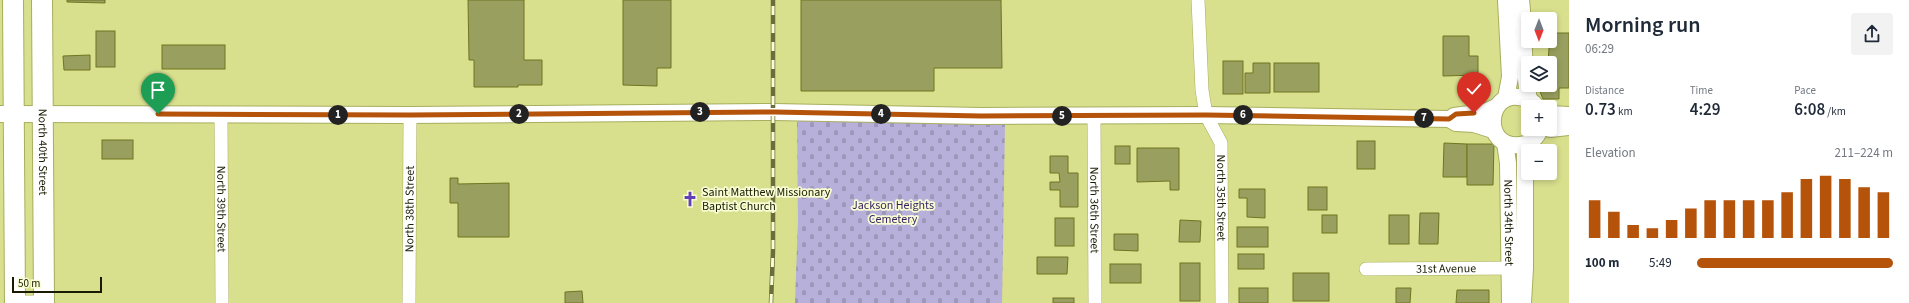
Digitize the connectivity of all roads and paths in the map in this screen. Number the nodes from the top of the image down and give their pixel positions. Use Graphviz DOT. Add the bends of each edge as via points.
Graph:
graph roads {
  1 [pos="13,0"];
  2 [pos="42,0"];
  3 [pos="1198,0"];
  4 [pos="1506,0"];
  5 [pos="1521,0"];
  6 [pos="1526,100"];
  7 [pos="1532,100"];
  8 [pos="1501,103"];
  9 [pos="7,114"];
  10 [pos="42,114"];
  11 [pos="221,114"];
  12 [pos="1557,114"];
  13 [pos="410,115"];
  14 [pos="1206,115"];
  15 [pos="1569,115"];
  16 [pos="1094,116"];
  17 [pos="1449,119"];
  18 [pos="1569,127"];
  19 [pos="1557,128"];
  20 [pos="1493,130"];
  21 [pos="1537,136"];
  22 [pos="1505,143"];
  23 [pos="1528,144"];
  24 [pos="1521,145"];
  25 [pos="1525,180"];
  26 [pos="1525,268"];
  27 [pos="1366,269"];
  28 [pos="1508,269"];
  29 [pos="44,302"];
  30 [pos="15,303"];
  31 [pos="222,303"];
  32 [pos="409,303"];
  33 [pos="1095,303"];
  34 [pos="1222,303"];
  35 [pos="1510,303"];
  36 [pos="1523,303"];
  1 -- 9 [label="main road"];
  2 -- 10 [label="main road, North 40th Street"];
  3 -- 14 [label="street, North 35th Street" via="1202,90"];
  4 -- 8 [label="street" via="1510,77"];
  5 -- 7 [label="street" via="1525,79"];
  6 -- 8 [label="street" via="1516,96"];
  8 -- 17 [label="street" via="1486,112 1456,114"];
  8 -- 20 [label="street" via="1492,118"];
  9 -- 10 [label="street"];
  9 -- 30 [label="main road"];
  10 -- 11 [label="street"];
  10 -- 29 [label="main road, North 40th Street"];
  11 -- 13 [label="street"];
  11 -- 31 [label="street, North 39th Street"];
  12 -- 15 [label="street"];
  13 -- 16 [label="street" via="774,112"];
  13 -- 32 [label="street, North 38th Street"];
  14 -- 16 [label="street"];
  14 -- 17 [label="street"];
  14 -- 34 [label="street, North 35th Street" via="1221,143"];
  16 -- 33 [label="street, North 36th Street"];
  17 -- 20 [label="street" via="1456,123 1474,124"];
  18 -- 19 [label="street"];
  20 -- 22 [label="street"];
  21 -- 23 [label="street"];
  22 -- 24 [label="street"];
  22 -- 28 [label="street, North 34th Street" via="1508,163"];
  25 -- 26 [label="street, North 34th Street"];
  26 -- 28 [label="street, 31st Avenue"];
  26 -- 36 [label="street, North 34th Street"];
  27 -- 28 [label="street, 31st Avenue"];
  28 -- 35 [label="street, North 34th Street"];
  29 -- 30 [label="street"];
}
